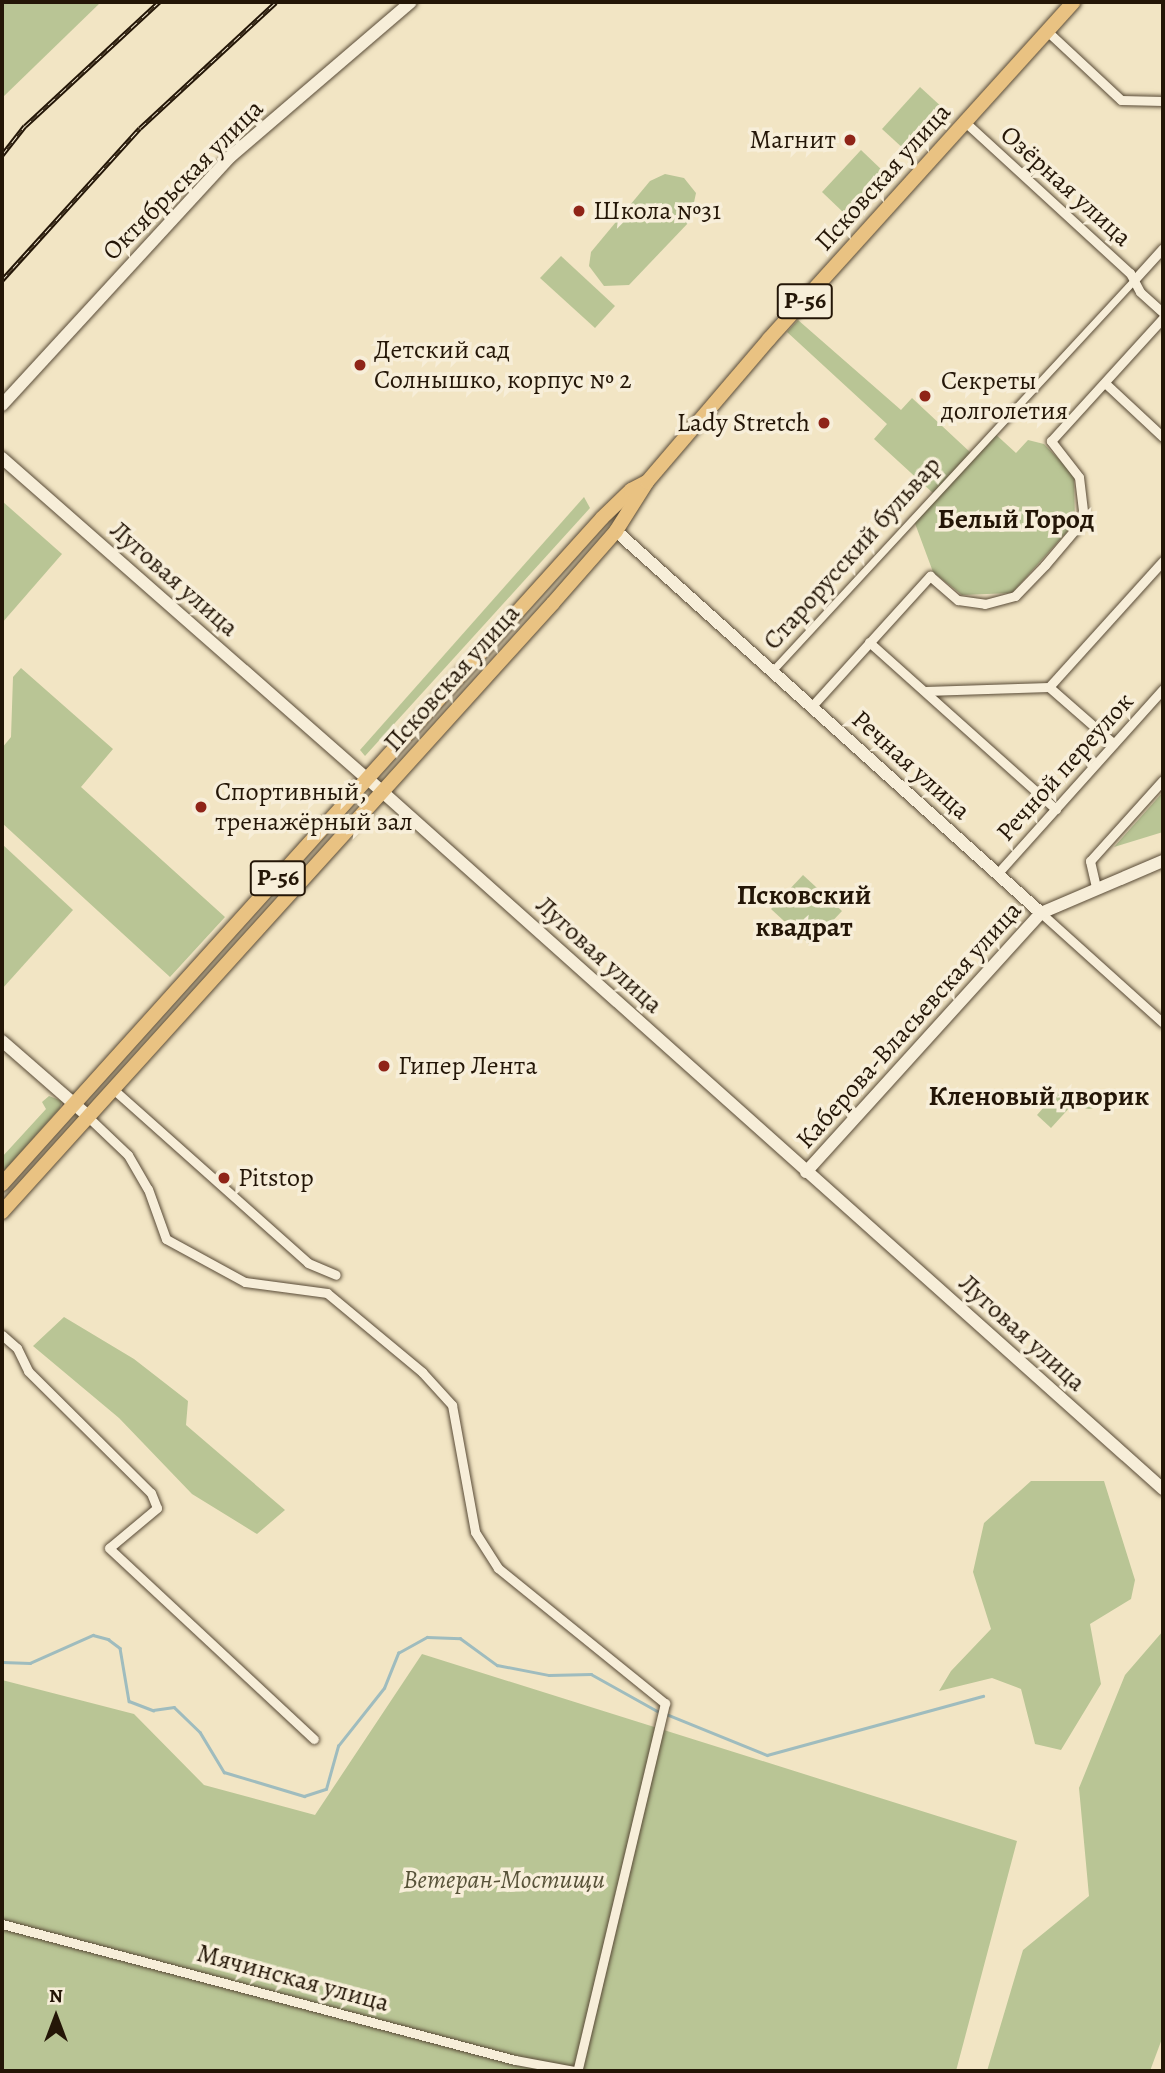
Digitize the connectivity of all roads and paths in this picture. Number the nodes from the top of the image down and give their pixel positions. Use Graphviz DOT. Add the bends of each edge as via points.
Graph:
graph roads {
  1 [pos="411,2"];
  2 [pos="1073,2"];
  3 [pos="1047,31"];
  4 [pos="1163,101"];
  5 [pos="965,122"];
  6 [pos="1163,248"];
  7 [pos="1134,280"];
  8 [pos="1163,316"];
  9 [pos="1105,383"];
  10 [pos="2,405"];
  11 [pos="1163,437"];
  12 [pos="2,458"];
  13 [pos="647,482"];
  14 [pos="616,531"];
  15 [pos="1163,561"];
  16 [pos="539,589"];
  17 [pos="552,603"];
  18 [pos="869,642"];
  19 [pos="773,670"];
  20 [pos="1049,687"];
  21 [pos="1163,689"];
  22 [pos="925,691"];
  23 [pos="812,706"];
  24 [pos="1114,744"];
  25 [pos="368,779"];
  26 [pos="1163,780"];
  27 [pos="382,792"];
  28 [pos="1056,809"];
  29 [pos="1163,861"];
  30 [pos="998,874"];
  31 [pos="1096,887"];
  32 [pos="1041,913"];
  33 [pos="1163,1023"];
  34 [pos="2,1041"];
  35 [pos="113,1089"];
  36 [pos="74,1104"];
  37 [pos="88,1116"];
  38 [pos="806,1172"];
  39 [pos="2,1184"];
  40 [pos="2,1212"];
  41 [pos="336,1275"];
  42 [pos="2,1335"];
  43 [pos="1163,1489"];
  44 [pos="314,1738"];
  45 [pos="2,1924"];
  46 [pos="576,2071"];
  1 -- 10 [label="street, Октябрьская улица" via="230,157"];
  2 -- 3 [label="main road, Псковская улица / Р-56"];
  3 -- 4 [label="street" via="1121,100"];
  3 -- 5 [label="main road, Псковская улица / Р-56"];
  5 -- 7 [label="street, Озёрная улица"];
  5 -- 13 [label="main road, Псковская улица / Р-56"];
  6 -- 7 [label="street"];
  7 -- 8 [label="street, Озёрная улица"];
  7 -- 19 [label="street, Старорусский бульвар"];
  8 -- 9 [label="street"];
  9 -- 11 [label="street"];
  9 -- 18 [label="street" via="1051,441 1079,477 1084,519 1045,565 1015,596 985,604 958,600 930,576"];
  12 -- 25 [label="street, Луговая улица"];
  13 -- 14 [label="main road, Псковская улица"];
  13 -- 16 [label="main road, Псковская улица / Р-56" via="631,490 602,518"];
  14 -- 17 [label="main road, Псковская улица"];
  14 -- 19 [label="street, Речная улица"];
  15 -- 20 [label="street"];
  16 -- 17 [label="main road" via="539,601"];
  16 -- 25 [label="main road, Псковская улица / Р-56"];
  17 -- 27 [label="main road, Псковская улица"];
  18 -- 22 [label="street"];
  18 -- 23 [label="street"];
  19 -- 23 [label="street, Речная улица"];
  20 -- 22 [label="street"];
  20 -- 24 [label="street"];
  21 -- 24 [label="street, Речной переулок"];
  22 -- 28 [label="street"];
  23 -- 30 [label="street, Речная улица"];
  24 -- 28 [label="street, Речной переулок"];
  25 -- 27 [label="street, Луговая улица"];
  25 -- 36 [label="main road, Псковская улица / Р-56"];
  26 -- 31 [label="street" via="1090,861"];
  27 -- 35 [label="main road, Псковская улица"];
  27 -- 38 [label="street, Луговая улица"];
  28 -- 30 [label="street, Речной переулок"];
  29 -- 31 [label="street, Каберова-Власьевская улица"];
  30 -- 32 [label="street, Речная улица"];
  31 -- 32 [label="street, Каберова-Власьевская улица"];
  32 -- 33 [label="street, Речная улица"];
  32 -- 38 [label="street, Каберова-Власьевская улица"];
  34 -- 36 [label="street"];
  35 -- 37 [label="main road, Псковская улица"];
  35 -- 41 [label="street" via="308,1264"];
  36 -- 37 [label="street"];
  36 -- 39 [label="main road, Псковская улица / Р-56"];
  37 -- 40 [label="main road, Псковская улица"];
  37 -- 46 [label="street" via="128,1155 148,1189 166,1239 244,1282 327,1293 422,1372 452,1405 475,1532 498,1568 665,1703"];
  38 -- 43 [label="street, Луговая улица"];
  42 -- 44 [label="street" via="18,1348 28,1371 151,1493 157,1508 109,1548"];
  45 -- 46 [label="street, Мячинская улица" via="514,2060"];
}
